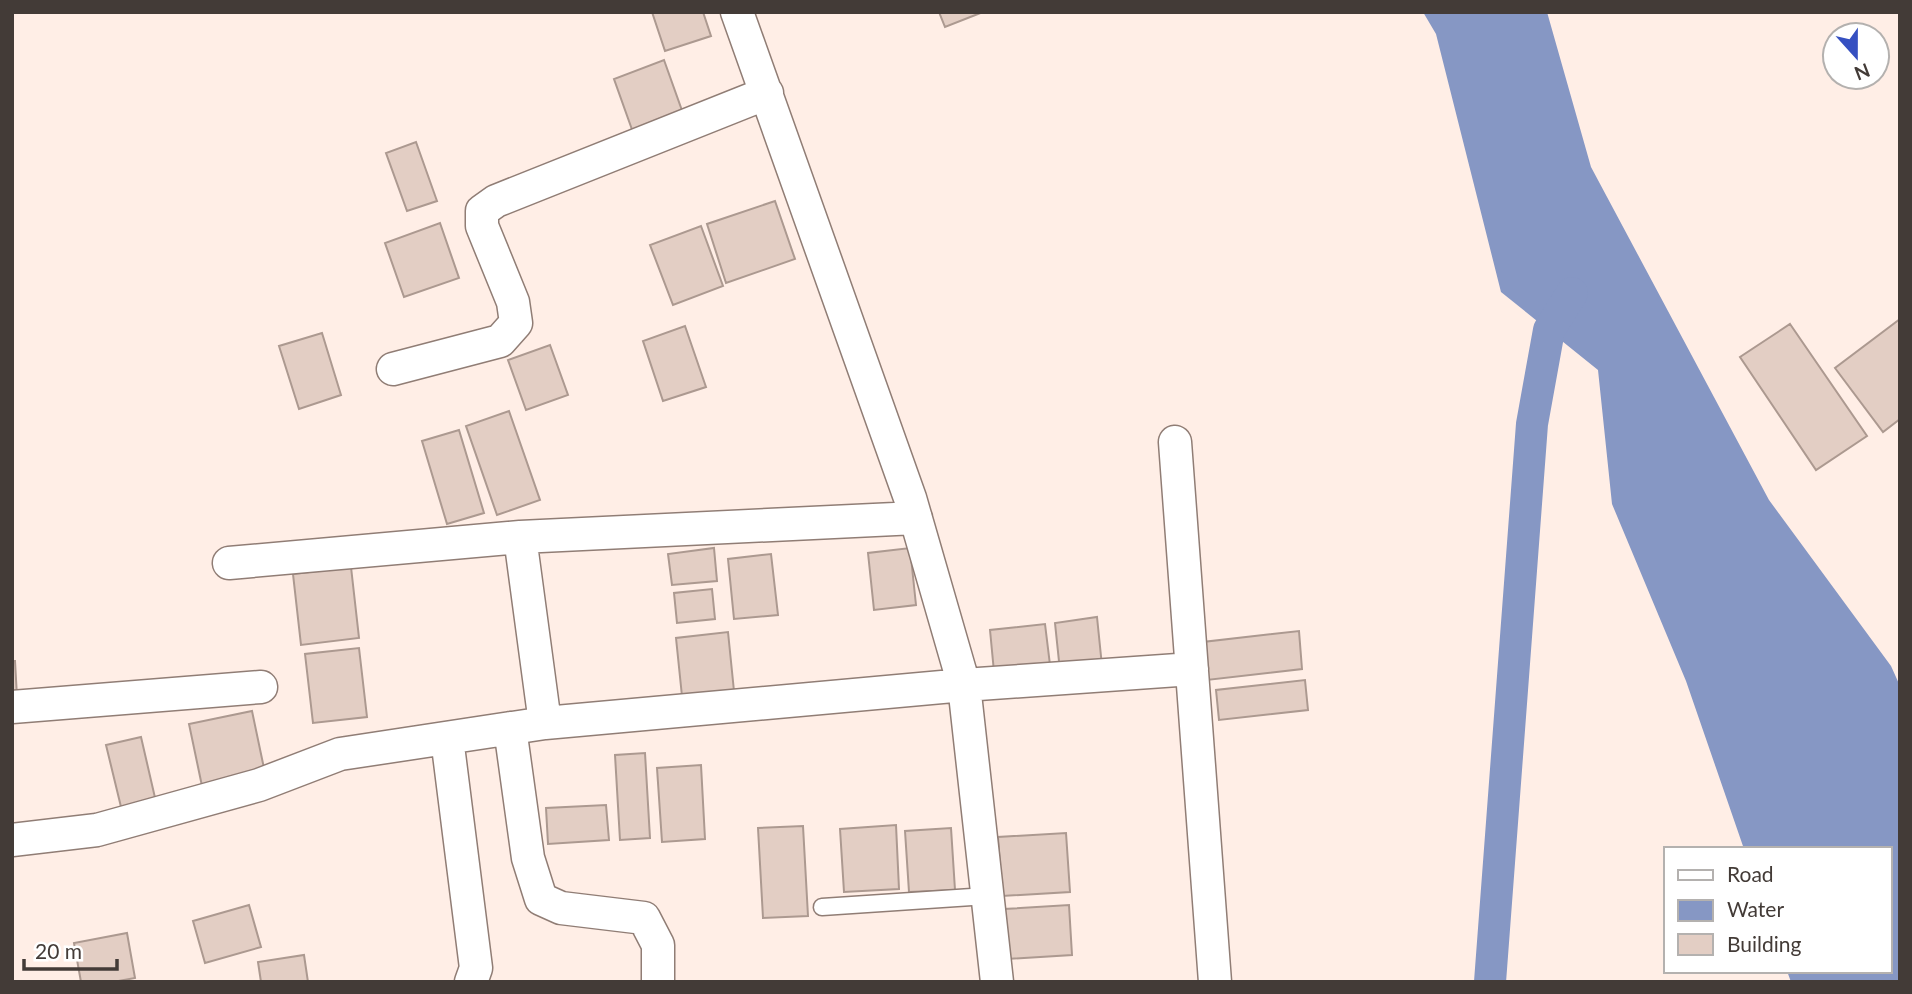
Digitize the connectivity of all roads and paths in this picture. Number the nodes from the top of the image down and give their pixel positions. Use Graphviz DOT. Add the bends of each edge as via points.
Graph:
graph roads {
  1 [pos="742,13"];
  2 [pos="767,93"];
  3 [pos="393,369"];
  4 [pos="1175,442"];
  5 [pos="916,518"];
  6 [pos="520,537"];
  7 [pos="229,563"];
  8 [pos="1192,669"];
  9 [pos="964,685"];
  10 [pos="261,687"];
  11 [pos="12,707"];
  12 [pos="545,723"];
  13 [pos="510,728"];
  14 [pos="447,738"];
  15 [pos="12,840"];
  16 [pos="987,896"];
  17 [pos="822,907"];
  18 [pos="471,982"];
  19 [pos="658,982"];
  20 [pos="997,982"];
  21 [pos="1214,982"];
  1 -- 2 [label="street"];
  2 -- 3 [label="street" via="496,201 482,211 482,226 513,302 516,323 500,341"];
  2 -- 5 [label="street"];
  4 -- 8 [label="street"];
  5 -- 6 [label="street"];
  5 -- 9 [label="street"];
  6 -- 7 [label="street"];
  6 -- 12 [label="street"];
  8 -- 9 [label="street"];
  8 -- 21 [label="street"];
  9 -- 12 [label="street"];
  9 -- 16 [label="street"];
  10 -- 11 [label="street"];
  12 -- 13 [label="street"];
  13 -- 14 [label="street"];
  13 -- 19 [label="street" via="528,858 541,900 561,908 645,918 658,945"];
  14 -- 15 [label="street" via="340,754 259,785 97,830"];
  14 -- 18 [label="street" via="476,968"];
  16 -- 17 [label="lane"];
  16 -- 20 [label="street"];
}
